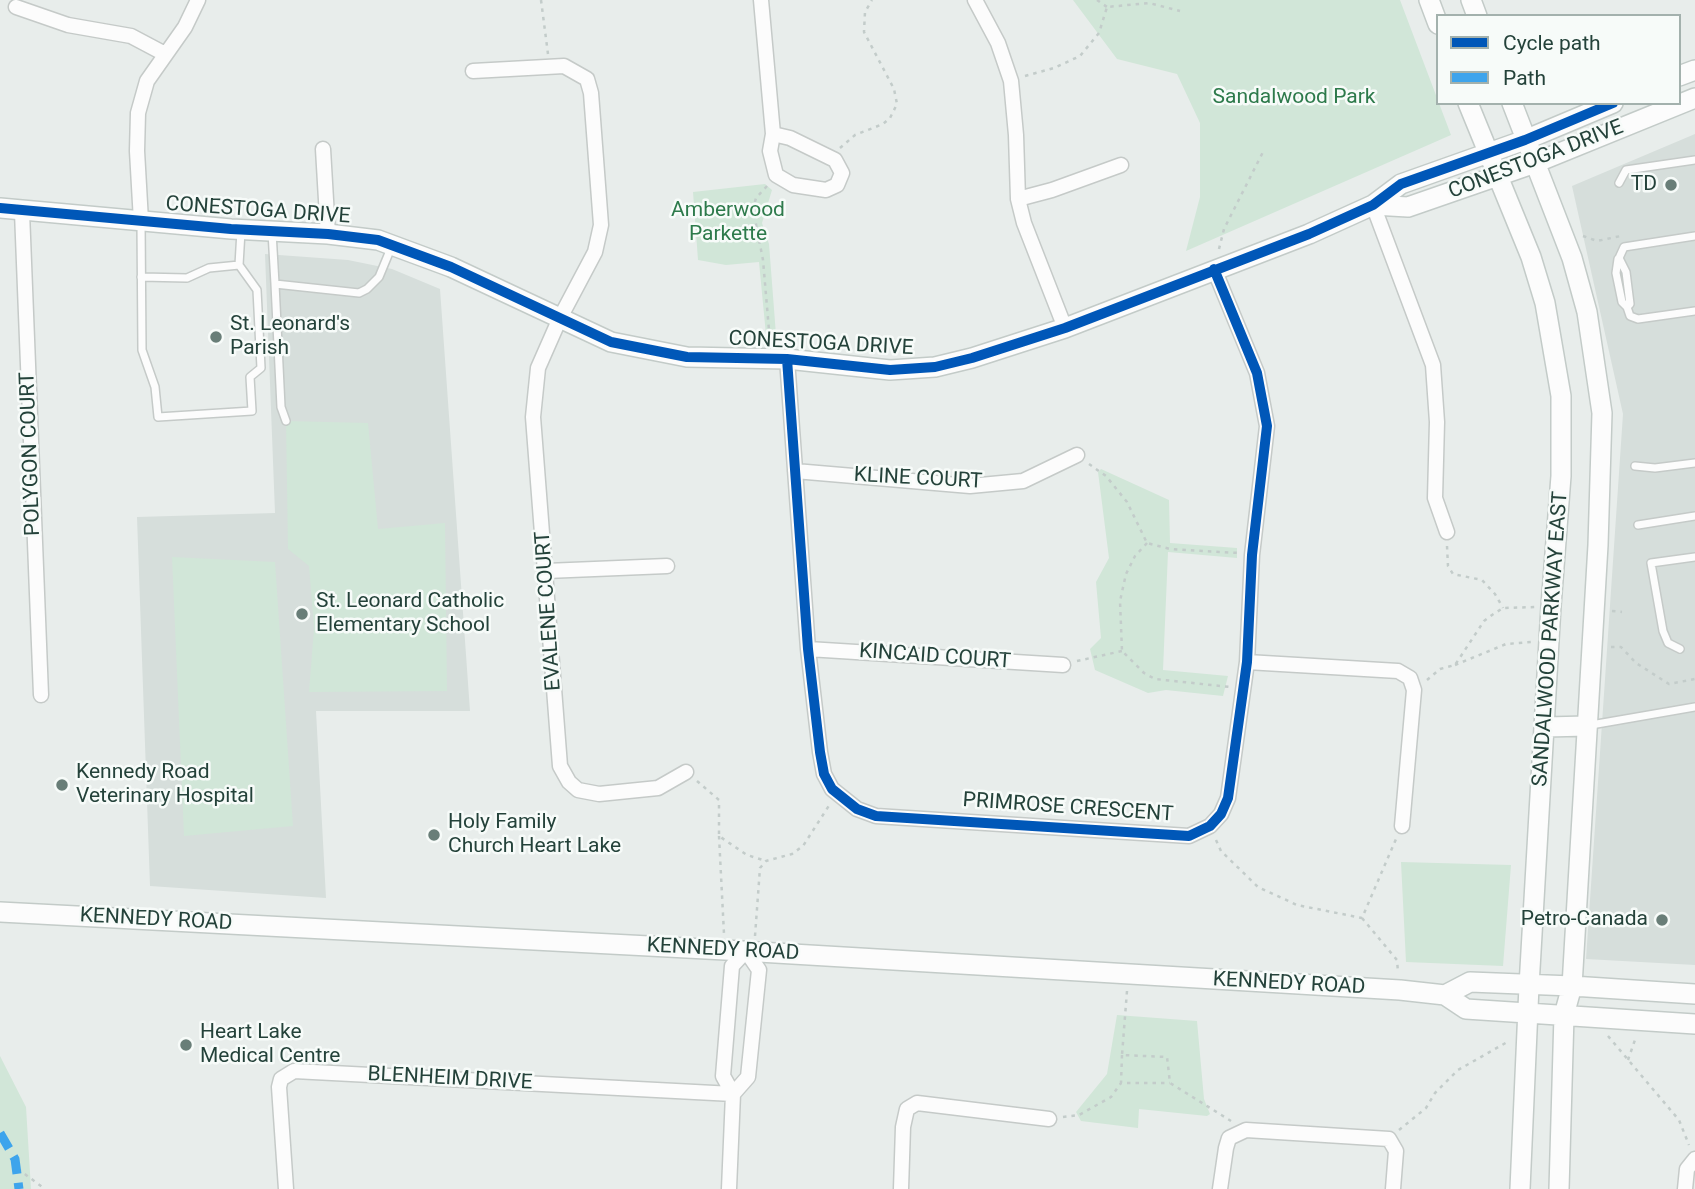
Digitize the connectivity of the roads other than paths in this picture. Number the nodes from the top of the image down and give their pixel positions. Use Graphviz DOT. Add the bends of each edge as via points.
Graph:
graph roads {
  1 [pos="198,0"];
  2 [pos="761,0"];
  3 [pos="975,0"];
  4 [pos="1429,0"];
  5 [pos="16,7"];
  6 [pos="1436,19"];
  7 [pos="164,54"];
  8 [pos="473,71"];
  9 [pos="1469,105"];
  10 [pos="1513,105"];
  11 [pos="1609,105"];
  12 [pos="1678,105"];
  13 [pos="773,134"];
  14 [pos="1525,140"];
  15 [pos="323,149"];
  16 [pos="1487,152"];
  17 [pos="1695,160"];
  18 [pos="1535,163"];
  19 [pos="1121,165"];
  20 [pos="1497,177"];
  21 [pos="1619,183"];
  22 [pos="1018,199"];
  23 [pos="1373,205"];
  24 [pos="0,208"];
  25 [pos="22,212"];
  26 [pos="141,221"];
  27 [pos="241,230"];
  28 [pos="272,231"];
  29 [pos="328,234"];
  30 [pos="1695,236"];
  31 [pos="392,245"];
  32 [pos="239,265"];
  33 [pos="1214,269"];
  34 [pos="142,277"];
  35 [pos="275,284"];
  36 [pos="1695,312"];
  37 [pos="560,318"];
  38 [pos="1065,328"];
  39 [pos="779,359"];
  40 [pos="286,421"];
  41 [pos="1077,455"];
  42 [pos="1695,463"];
  43 [pos="1635,466"];
  44 [pos="795,471"];
  45 [pos="1695,516"];
  46 [pos="1638,525"];
  47 [pos="1447,532"];
  48 [pos="1695,558"];
  49 [pos="667,566"];
  50 [pos="546,571"];
  51 [pos="808,649"];
  52 [pos="1680,649"];
  53 [pos="1247,662"];
  54 [pos="1063,665"];
  55 [pos="41,695"];
  56 [pos="1695,707"];
  57 [pos="1587,726"];
  58 [pos="1546,727"];
  59 [pos="686,772"];
  60 [pos="1402,826"];
  61 [pos="0,912"];
  62 [pos="746,951"];
  63 [pos="1529,986"];
  64 [pos="1572,986"];
  65 [pos="1695,994"];
  66 [pos="1445,995"];
  67 [pos="1564,1015"];
  68 [pos="1527,1023"];
  69 [pos="1695,1024"];
  70 [pos="733,1094"];
  71 [pos="1049,1119"];
  72 [pos="1693,1154"];
  73 [pos="286,1189"];
  74 [pos="729,1189"];
  75 [pos="901,1189"];
  76 [pos="1220,1189"];
  77 [pos="1393,1189"];
  78 [pos="1520,1189"];
  79 [pos="1559,1189"];
  80 [pos="1685,1189"];
  1 -- 7 [label="street"];
  2 -- 13 [label="street"];
  3 -- 22 [label="street" via="1011,80"];
  4 -- 6 [label="main road"];
  5 -- 7 [label="street" via="68,25 131,36"];
  7 -- 26 [label="street" via="147,81 138,113"];
  8 -- 37 [label="street, EVALENE COURT" via="564,66 587,79 601,225 595,252"];
  9 -- 16 [label="main road, SANDALWOOD PARKWAY EAST"];
  10 -- 14 [label="main road, SANDALWOOD PARKWAY EAST"];
  11 -- 14 [label="main road, CONESTOGA DRIVE"];
  12 -- 18 [label="main road, CONESTOGA DRIVE"];
  13 -- 13 [label="street" via="770,151 776,175 793,185 826,190 837,185 842,173 835,160"];
  14 -- 16 [label="main road, CONESTOGA DRIVE"];
  14 -- 18 [label="main road, SANDALWOOD PARKWAY EAST"];
  15 -- 29 [label="street"];
  16 -- 20 [label="main road, SANDALWOOD PARKWAY EAST"];
  16 -- 23 [label="main road, CONESTOGA DRIVE" via="1401,184"];
  17 -- 21 [label="lane" via="1626,170"];
  18 -- 20 [label="main road, CONESTOGA DRIVE"];
  18 -- 57 [label="main road, SANDALWOOD PARKWAY EAST" via="1572,258 1587,312 1602,413"];
  19 -- 22 [label="street"];
  20 -- 23 [label="main road, CONESTOGA DRIVE" via="1408,207"];
  20 -- 58 [label="main road, SANDALWOOD PARKWAY EAST" via="1545,303 1561,396 1561,476"];
  22 -- 38 [label="street"];
  23 -- 33 [label="main road, CONESTOGA DRIVE"];
  23 -- 47 [label="street" via="1433,365 1435,498"];
  24 -- 25 [label="main road, CONESTOGA DRIVE"];
  25 -- 26 [label="main road, CONESTOGA DRIVE"];
  25 -- 55 [label="street, POLYGON COURT"];
  26 -- 27 [label="main road, CONESTOGA DRIVE"];
  26 -- 34 [label="lane"];
  27 -- 28 [label="main road, CONESTOGA DRIVE"];
  27 -- 32 [label="lane"];
  28 -- 29 [label="main road, CONESTOGA DRIVE"];
  28 -- 35 [label="lane"];
  29 -- 31 [label="main road, CONESTOGA DRIVE"];
  30 -- 36 [label="lane" via="1624,247 1619,258 1626,271 1630,316"];
  31 -- 35 [label="lane" via="379,276 359,293"];
  31 -- 37 [label="main road, CONESTOGA DRIVE" via="452,267"];
  32 -- 34 [label="lane" via="209,268 187,278"];
  32 -- 34 [label="lane" via="257,290 261,369 250,377 252,411 158,417 155,387 142,350"];
  33 -- 38 [label="main road, CONESTOGA DRIVE"];
  33 -- 53 [label="street" via="1257,373 1268,426 1252,555"];
  35 -- 40 [label="lane" via="281,407"];
  37 -- 39 [label="main road, CONESTOGA DRIVE" via="611,342 652,351 687,357"];
  37 -- 50 [label="street, EVALENE COURT" via="538,368 533,417"];
  38 -- 39 [label="main road, CONESTOGA DRIVE" via="935,367 890,370"];
  39 -- 44 [label="street, PRIMROSE CRESCENT"];
  41 -- 44 [label="street, KLINE COURT" via="1023,481 970,486"];
  42 -- 43 [label="lane"];
  44 -- 51 [label="street, PRIMROSE CRESCENT"];
  45 -- 46 [label="lane"];
  48 -- 52 [label="lane" via="1651,563 1663,631 1668,643"];
  49 -- 50 [label="street"];
  50 -- 59 [label="street, EVALENE COURT" via="560,766 569,782 578,790 599,794 658,788"];
  51 -- 53 [label="street, PRIMROSE CRESCENT" via="824,775 832,789 857,808 876,816 1189,836 1210,826 1228,798"];
  51 -- 54 [label="street, KINCAID COURT"];
  53 -- 60 [label="street" via="1398,671 1410,678 1414,690"];
  56 -- 57 [label="lane"];
  57 -- 58 [label="main road"];
  57 -- 64 [label="main road, SANDALWOOD PARKWAY EAST"];
  58 -- 63 [label="main road, SANDALWOOD PARKWAY EAST"];
  61 -- 62 [label="main road, KENNEDY ROAD"];
  62 -- 66 [label="main road, KENNEDY ROAD"];
  62 -- 70 [label="street" via="732,966 723,1076"];
  62 -- 70 [label="street" via="759,970 748,1077"];
  63 -- 64 [label="main road"];
  63 -- 66 [label="main road" via="1470,982"];
  63 -- 68 [label="main road, SANDALWOOD PARKWAY EAST"];
  64 -- 65 [label="main road"];
  64 -- 67 [label="main road, SANDALWOOD PARKWAY EAST"];
  66 -- 68 [label="main road" via="1466,1009"];
  67 -- 68 [label="main road"];
  67 -- 69 [label="main road"];
  67 -- 79 [label="main road, SANDALWOOD PARKWAY EAST"];
  68 -- 78 [label="main road, SANDALWOOD PARKWAY EAST"];
  70 -- 73 [label="street, BLENHEIM DRIVE" via="294,1071 281,1079 279,1087"];
  70 -- 74 [label="street"];
  71 -- 75 [label="street" via="917,1103 907,1109 903,1128"];
  72 -- 80 [label="street"];
  76 -- 77 [label="street" via="1229,1138 1246,1130 1389,1139 1396,1151"];
}
